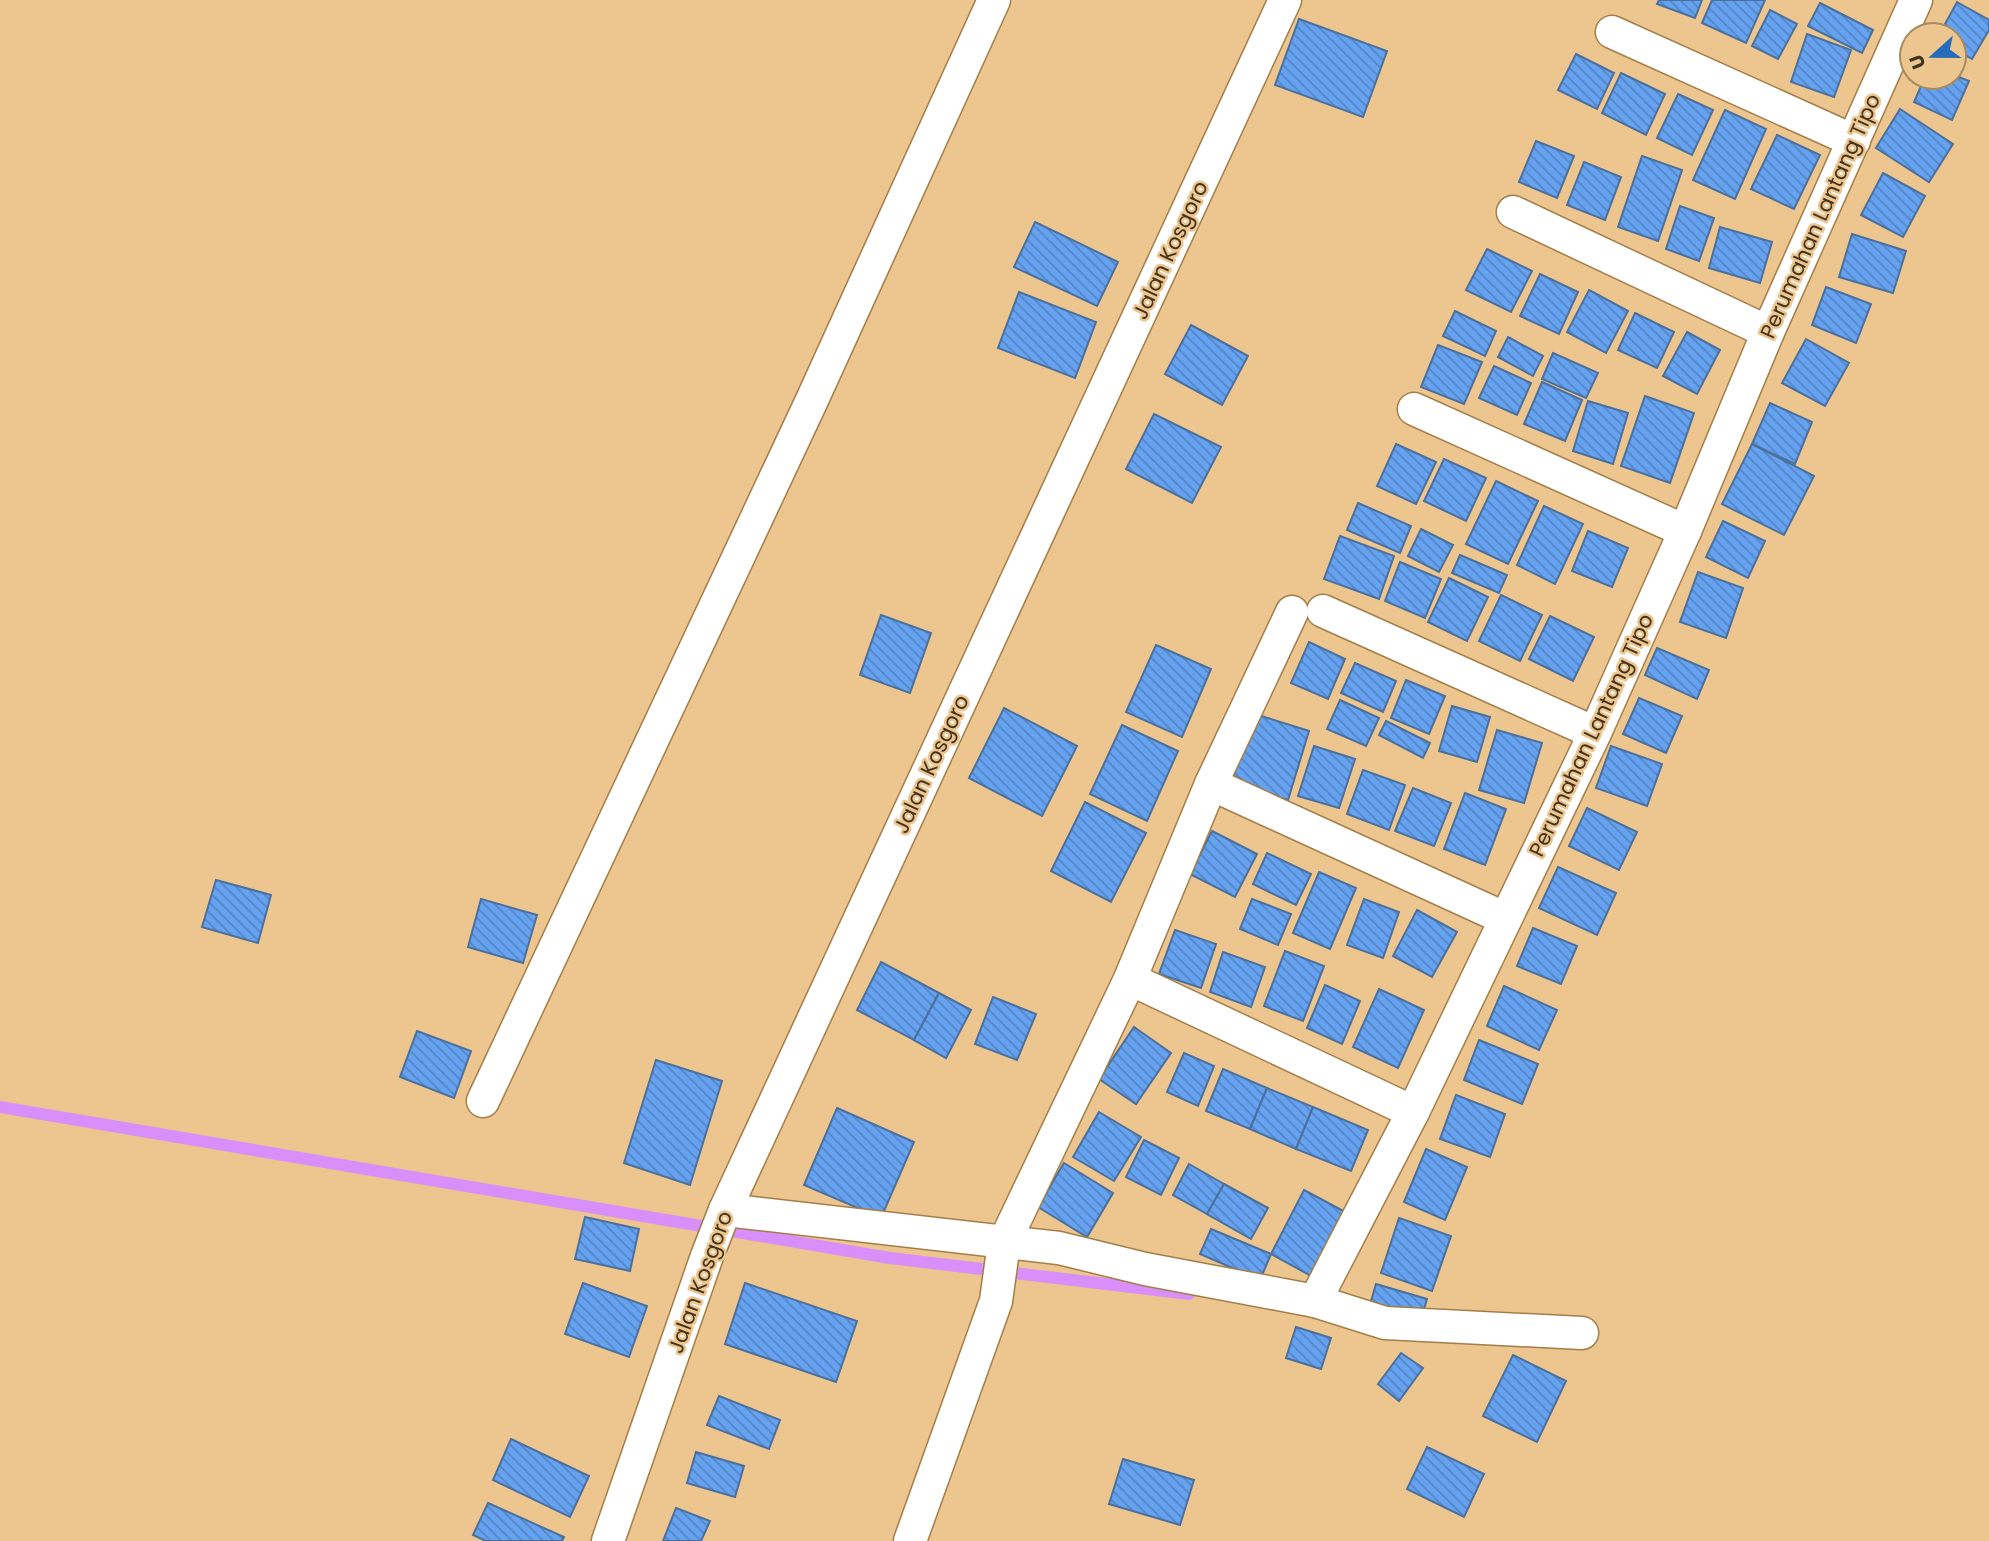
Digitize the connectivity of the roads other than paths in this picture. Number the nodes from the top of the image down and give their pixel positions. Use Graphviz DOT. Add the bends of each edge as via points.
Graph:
graph roads {
  1 [pos="994,0"];
  2 [pos="1285,0"];
  3 [pos="1916,0"];
  4 [pos="1612,32"];
  5 [pos="1854,141"];
  6 [pos="1513,212"];
  7 [pos="1768,332"];
  8 [pos="1414,409"];
  9 [pos="1685,531"];
  10 [pos="1595,733"];
  11 [pos="1210,784"];
  12 [pos="1504,918"];
  13 [pos="1130,979"];
  14 [pos="483,1101"];
  15 [pos="1413,1112"];
  16 [pos="724,1212"];
  17 [pos="1004,1245"];
  18 [pos="1315,1301"];
  19 [pos="1582,1333"];
  20 [pos="608,1541"];
  21 [pos="910,1541"];
  1 -- 14 [label="street"];
  2 -- 16 [label="street, Jalan Kosgoro"];
  3 -- 5 [label="street, Perumahan Lantang Tipo"];
  4 -- 5 [label="street"];
  5 -- 7 [label="street, Perumahan Lantang Tipo"];
  6 -- 7 [label="street"];
  7 -- 9 [label="street, Perumahan Lantang Tipo"];
  8 -- 9 [label="street"];
  9 -- 10 [label="street, Perumahan Lantang Tipo"];
  10 -- 11 [label="street" via="1308,612"];
  10 -- 12 [label="street, Perumahan Lantang Tipo"];
  11 -- 12 [label="street"];
  11 -- 13 [label="street"];
  12 -- 15 [label="street, Perumahan Lantang Tipo"];
  13 -- 15 [label="street"];
  13 -- 17 [label="street"];
  15 -- 18 [label="street, Perumahan Lantang Tipo"];
  16 -- 17 [label="street"];
  16 -- 20 [label="street, Jalan Kosgoro"];
  17 -- 18 [label="street" via="1059,1248"];
  17 -- 21 [label="street" via="996,1301"];
  18 -- 19 [label="street" via="1385,1323"];
}
